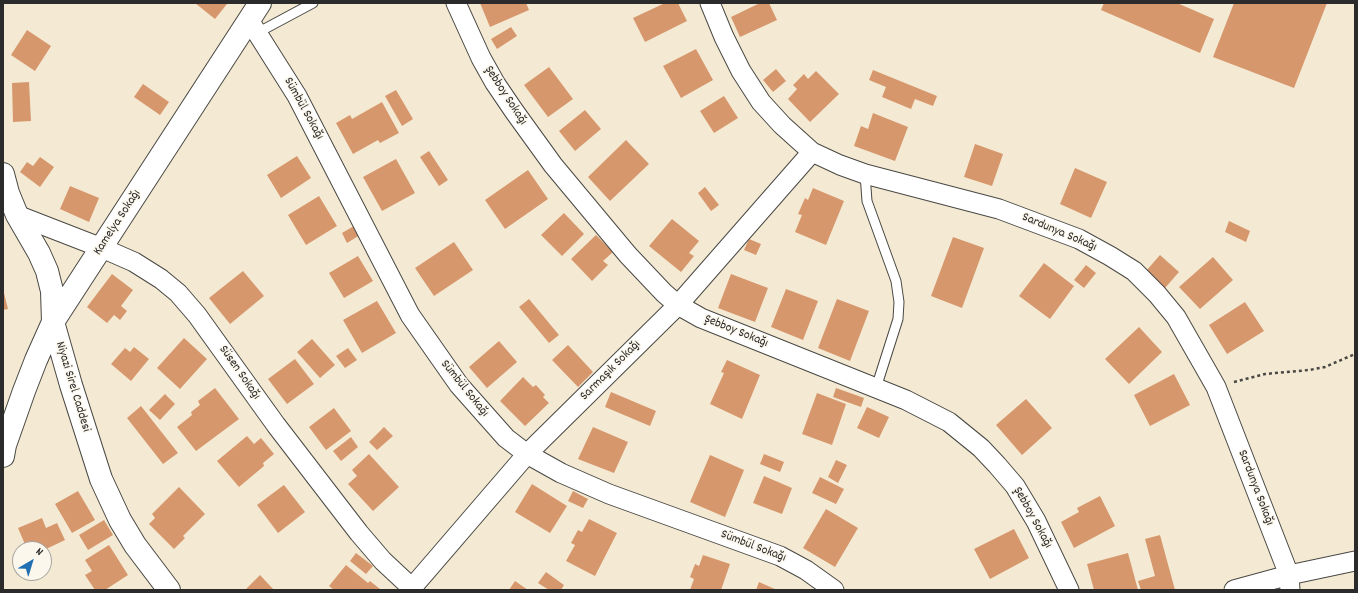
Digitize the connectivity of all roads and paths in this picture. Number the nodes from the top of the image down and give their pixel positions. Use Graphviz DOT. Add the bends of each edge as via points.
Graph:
graph roads {
  1 [pos="313,3"];
  2 [pos="456,3"];
  3 [pos="710,3"];
  4 [pos="256,19"];
  5 [pos="812,152"];
  6 [pos="3,174"];
  7 [pos="865,174"];
  8 [pos="18,215"];
  9 [pos="102,248"];
  10 [pos="678,305"];
  11 [pos="53,322"];
  12 [pos="1355,354"];
  13 [pos="1216,387"];
  14 [pos="876,388"];
  15 [pos="4,449"];
  16 [pos="527,454"];
  17 [pos="1355,560"];
  18 [pos="1289,582"];
  19 [pos="412,589"];
  20 [pos="169,590"];
  21 [pos="834,590"];
  22 [pos="1069,590"];
  23 [pos="1234,590"];
  1 -- 4 [label="lane"];
  2 -- 10 [label="street, Şebboy Sokağı" via="495,83 553,165 628,255"];
  3 -- 5 [label="street, Sardunya Sokağı" via="741,72 761,102"];
  4 -- 9 [label="street, Kamelya Sokağı"];
  4 -- 16 [label="street, Sümbül Sokağı" via="410,315 459,385 506,438"];
  5 -- 7 [label="street, Sardunya Sokağı"];
  5 -- 10 [label="street, Sarmaşık Sokağı"];
  6 -- 8 [label="street, Niyazi Sirel Caddesi"];
  7 -- 13 [label="street, Sardunya Sokağı" via="999,209 1079,239 1110,256 1134,272 1162,300 1176,318"];
  7 -- 14 [label="lane" via="867,201 896,281 899,302 898,319"];
  8 -- 9 [label="street, Süsen Sokağı"];
  8 -- 11 [label="street, Niyazi Sirel Caddesi" via="48,271 52,291"];
  9 -- 11 [label="street, Kamelya Sokağı"];
  9 -- 19 [label="street, Süsen Sokağı" via="134,262 161,279 178,294 197,315 276,425 359,533"];
  10 -- 14 [label="street, Şebboy Sokağı" via="701,318"];
  10 -- 16 [label="street, Sarmaşık Sokağı"];
  11 -- 15 [label="street, Kamelya Sokağı" via="36,360"];
  11 -- 20 [label="street, Niyazi Sirel Caddesi" via="99,472 112,503 135,545"];
  12 -- 13 [label="path" via="1325,367 1265,374"];
  13 -- 18 [label="street, Sardunya Sokağı"];
  14 -- 22 [label="street, Şebboy Sokağı" via="949,422 997,465 1026,503"];
  16 -- 19 [label="street, Sarmaşık Sokağı"];
  16 -- 21 [label="street, Sümbül Sokağı" via="561,473 609,494 780,556 806,570"];
  17 -- 18 [label="street"];
  18 -- 23 [label="street"];
}
